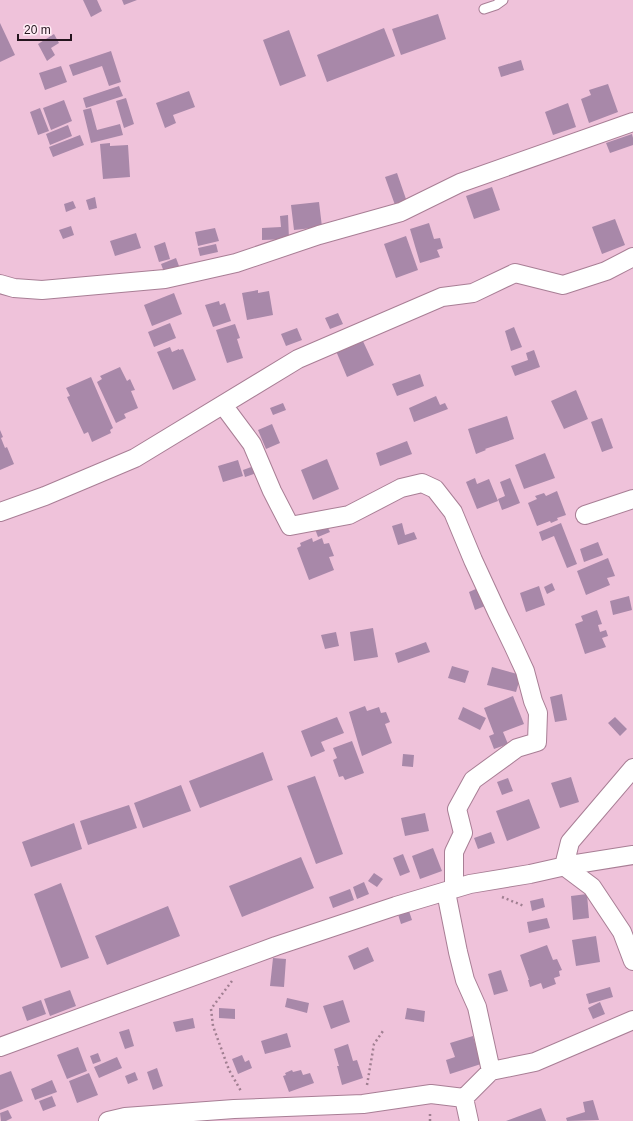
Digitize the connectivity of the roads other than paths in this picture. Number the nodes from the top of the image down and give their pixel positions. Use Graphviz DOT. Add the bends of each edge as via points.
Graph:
graph roads {
  1 [pos="503,0"];
  2 [pos="484,9"];
  3 [pos="633,122"];
  4 [pos="633,257"];
  5 [pos="0,284"];
  6 [pos="223,404"];
  7 [pos="633,499"];
  8 [pos="0,512"];
  9 [pos="585,515"];
  10 [pos="633,768"];
  11 [pos="633,855"];
  12 [pos="564,866"];
  13 [pos="450,891"];
  14 [pos="633,961"];
  15 [pos="633,1020"];
  16 [pos="0,1047"];
  17 [pos="491,1071"];
  18 [pos="464,1098"];
  19 [pos="108,1121"];
  20 [pos="469,1121"];
  1 -- 2 [label="lane"];
  3 -- 5 [label="street" via="460,183 400,212 236,263 165,279 50,290 14,288"];
  4 -- 6 [label="street" via="606,271 563,285 515,273 473,292 442,297 298,359"];
  6 -- 8 [label="street" via="134,458"];
  6 -- 13 [label="street" via="252,444 290,526 349,515 401,488 422,483 435,489 453,512 525,671 538,713 537,742 517,748 473,780 457,809 463,833 454,852"];
  7 -- 9 [label="street"];
  10 -- 12 [label="street" via="570,842"];
  11 -- 12 [label="street"];
  12 -- 13 [label="street" via="470,884"];
  12 -- 14 [label="street" via="592,887 622,932"];
  13 -- 16 [label="street" via="245,957"];
  13 -- 17 [label="street" via="458,952 477,1007"];
  15 -- 17 [label="street" via="535,1062"];
  17 -- 18 [label="street"];
  18 -- 19 [label="street" via="431,1094 363,1104 234,1109 125,1117"];
  18 -- 20 [label="street"];
}
